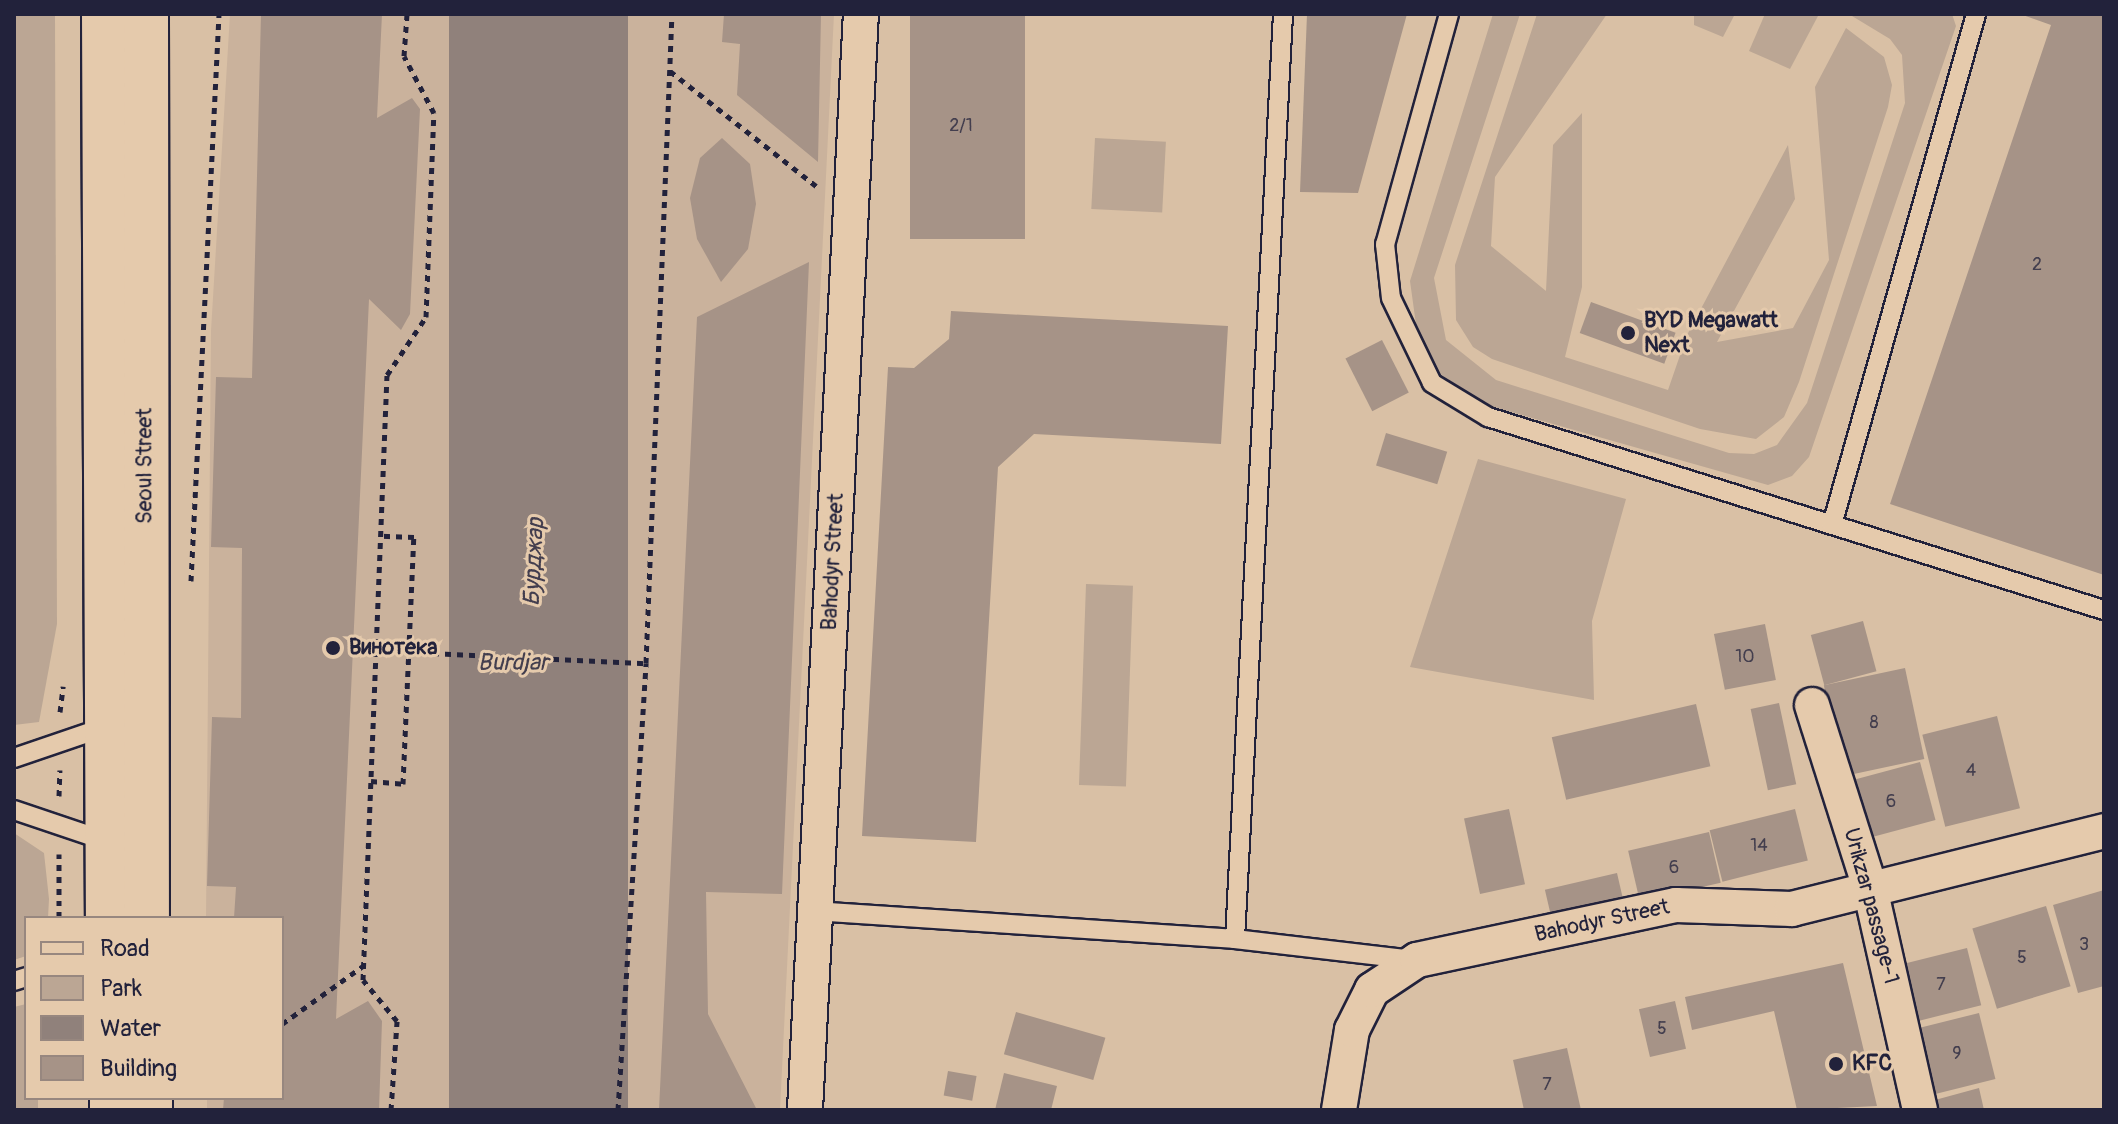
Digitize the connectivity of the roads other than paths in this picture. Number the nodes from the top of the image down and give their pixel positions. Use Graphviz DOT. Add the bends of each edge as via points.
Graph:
graph roads {
  1 [pos="104,14"];
  2 [pos="146,14"];
  3 [pos="861,14"];
  4 [pos="1283,14"];
  5 [pos="1449,14"];
  6 [pos="1976,14"];
  7 [pos="1832,525"];
  8 [pos="2104,610"];
  9 [pos="1812,705"];
  10 [pos="125,718"];
  11 [pos="14,758"];
  12 [pos="14,810"];
  13 [pos="2104,831"];
  14 [pos="127,849"];
  15 [pos="1870,888"];
  16 [pos="815,911"];
  17 [pos="109,916"];
  18 [pos="146,916"];
  19 [pos="1235,939"];
  20 [pos="1417,960"];
  21 [pos="805,1110"];
  22 [pos="1339,1110"];
  23 [pos="1920,1110"];
  1 -- 10 [label="main road, Seoul Street"];
  2 -- 10 [label="main road, Seoul Street"];
  3 -- 16 [label="street, Bahodyr Street"];
  4 -- 19 [label="lane"];
  5 -- 7 [label="lane" via="1385,244 1391,298 1423,373 1488,417"];
  6 -- 7 [label="lane"];
  7 -- 8 [label="lane"];
  9 -- 15 [label="street, Urikzar passage-1"];
  10 -- 11 [label="lane"];
  10 -- 14 [label="main road, Seoul Street"];
  12 -- 14 [label="lane"];
  13 -- 15 [label="street, Bahodyr Street"];
  14 -- 17 [label="main road, Seoul Street"];
  14 -- 18 [label="main road, Seoul Street"];
  15 -- 20 [label="street, Bahodyr Street" via="1792,909 1676,905"];
  15 -- 23 [label="street, Urikzar passage-1"];
  16 -- 19 [label="lane"];
  16 -- 21 [label="street, Bahodyr Street"];
  19 -- 20 [label="lane"];
  20 -- 22 [label="street, Bahodyr Street" via="1372,990 1365,1003 1342,1069"];
}
